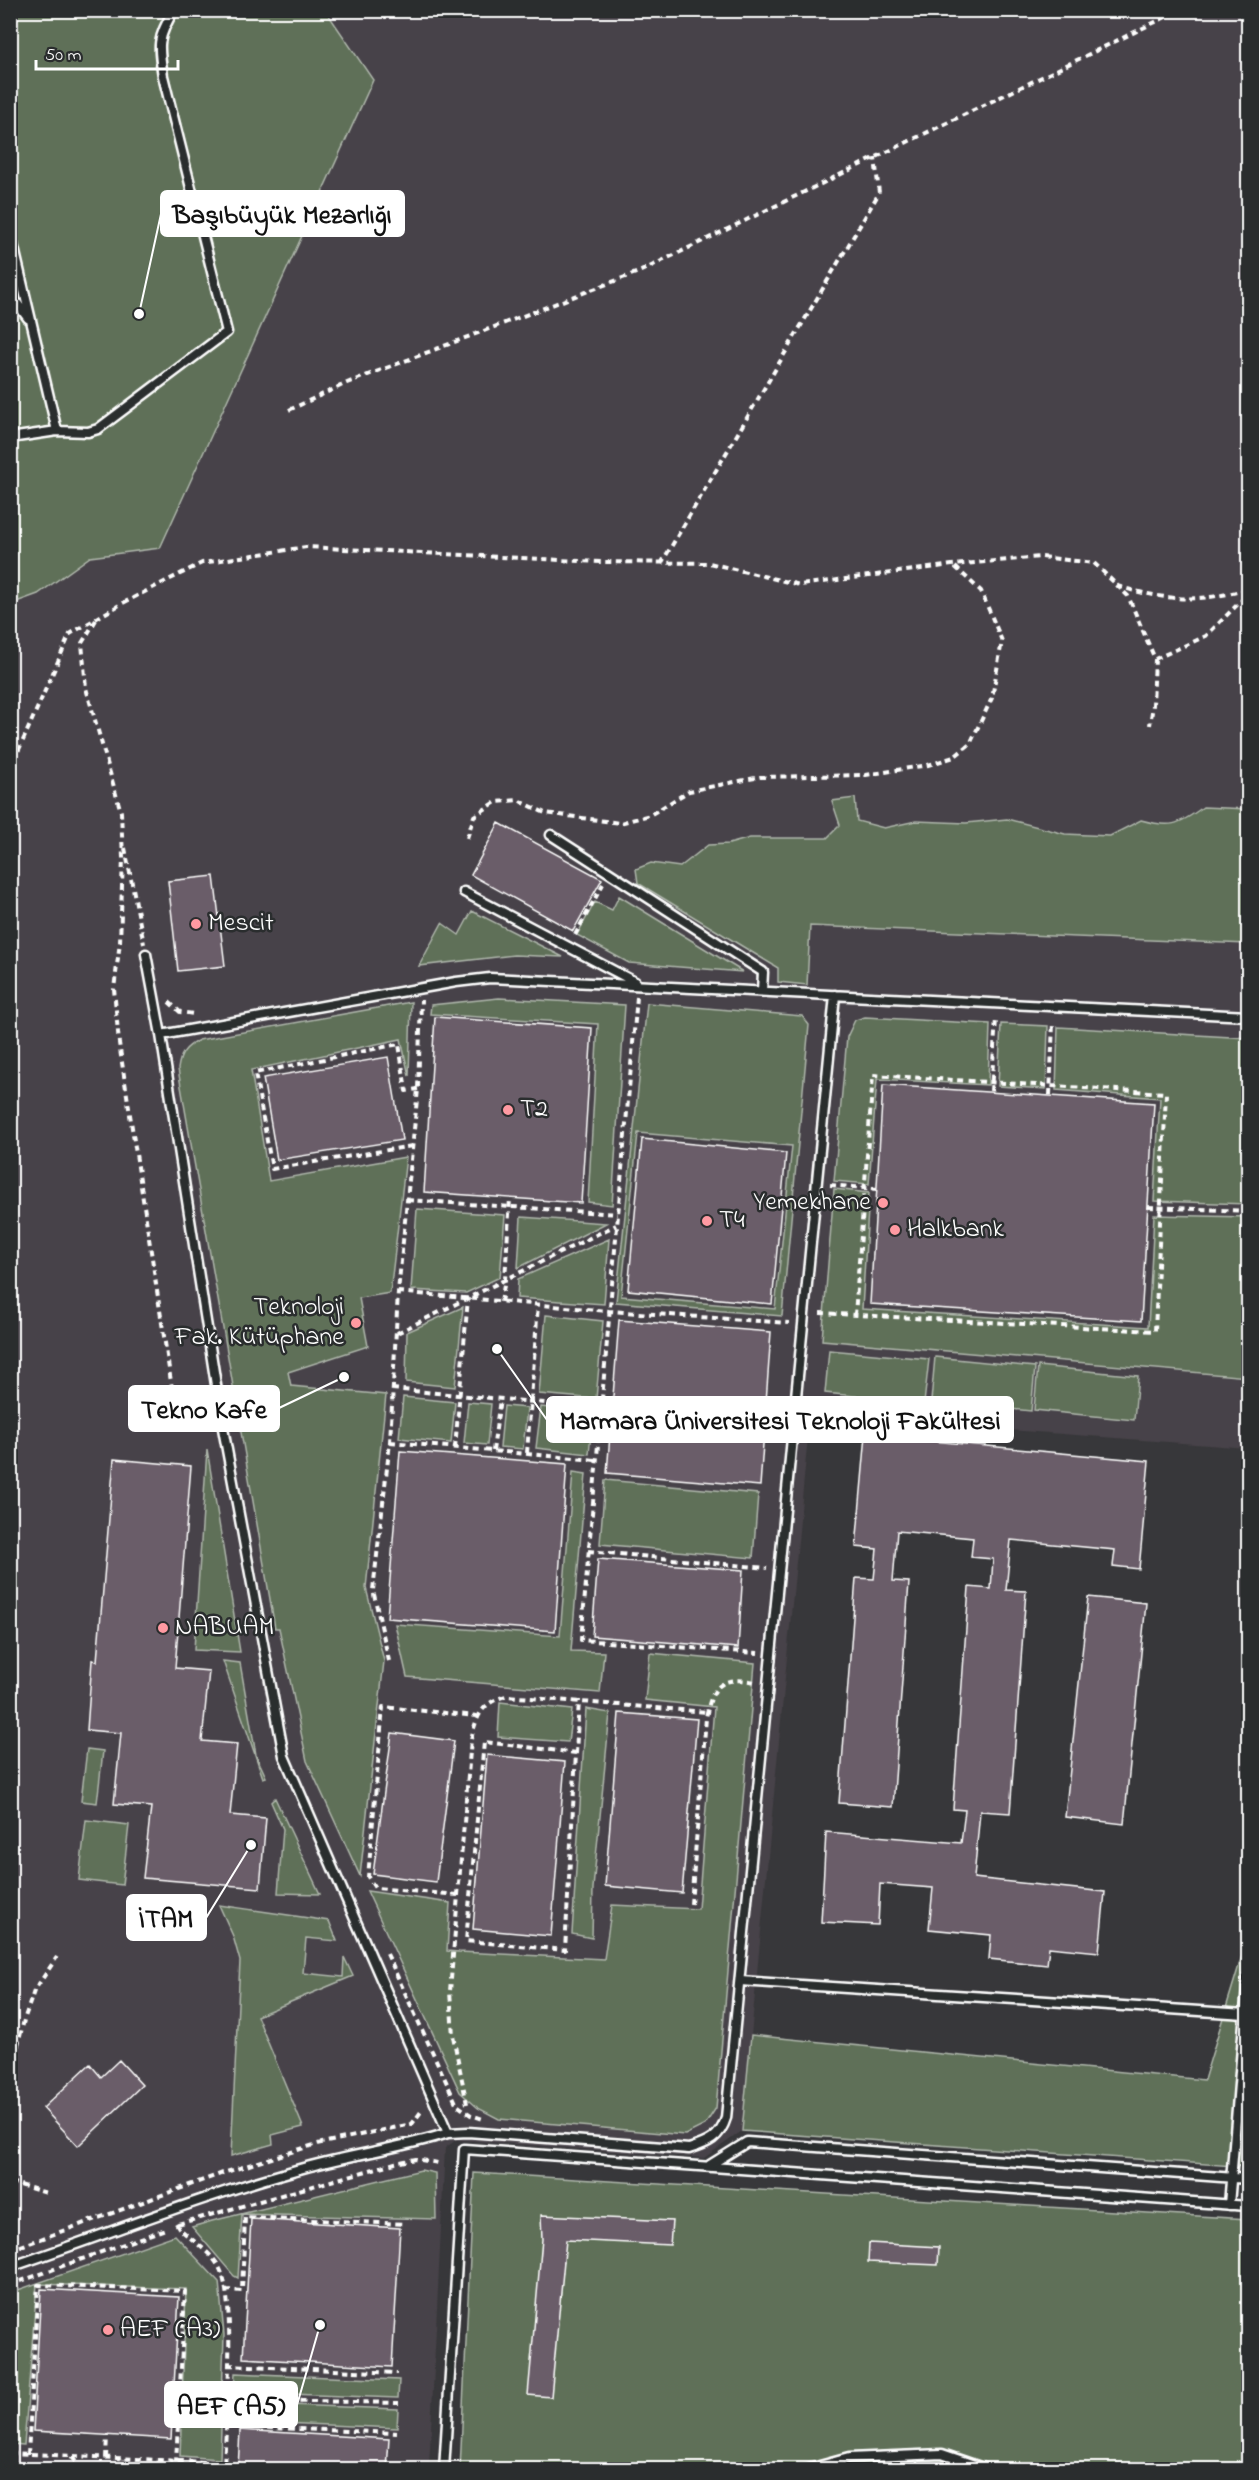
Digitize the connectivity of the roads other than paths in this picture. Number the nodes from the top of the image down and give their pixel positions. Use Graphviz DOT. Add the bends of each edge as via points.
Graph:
graph roads {
  1 [pos="174,10"];
  2 [pos="10,231"];
  3 [pos="10,294"];
  4 [pos="30,321"];
  5 [pos="57,431"];
  6 [pos="10,438"];
  7 [pos="551,835"];
  8 [pos="464,892"];
  9 [pos="146,954"];
  10 [pos="641,988"];
  11 [pos="762,991"];
  12 [pos="835,995"];
  13 [pos="1248,1016"];
  14 [pos="161,1035"];
  15 [pos="1248,1975"];
  16 [pos="740,1981"];
  17 [pos="1245,2014"];
  18 [pos="448,2133"];
  19 [pos="710,2165"];
  20 [pos="1231,2177"];
  21 [pos="1248,2179"];
  22 [pos="1229,2205"];
  23 [pos="1248,2206"];
  24 [pos="10,2267"];
  25 [pos="444,2469"];
  26 [pos="805,2469"];
  27 [pos="989,2469"];
  1 -- 5 [label="lane" via="158,44 163,76 227,332 98,429"];
  2 -- 4 [label="lane"];
  3 -- 4 [label="lane"];
  4 -- 5 [label="lane"];
  5 -- 6 [label="lane"];
  7 -- 11 [label="lane" via="763,972"];
  8 -- 10 [label="lane"];
  9 -- 14 [label="lane"];
  10 -- 11 [label="lane"];
  10 -- 14 [label="lane" via="490,978"];
  11 -- 12 [label="lane"];
  12 -- 13 [label="lane"];
  12 -- 16 [label="lane"];
  14 -- 18 [label="lane" via="222,1422 284,1756"];
  15 -- 17 [label="lane"];
  16 -- 17 [label="lane"];
  16 -- 18 [label="lane" via="726,2118 722,2132 707,2144 689,2149"];
  17 -- 20 [label="lane"];
  18 -- 24 [label="lane" via="296,2170"];
  19 -- 20 [label="lane" via="747,2142"];
  19 -- 22 [label="lane"];
  19 -- 25 [label="lane" via="464,2149"];
  20 -- 21 [label="lane"];
  20 -- 22 [label="lane"];
  22 -- 23 [label="lane"];
  26 -- 27 [label="lane" via="849,2458 942,2454"];
}
